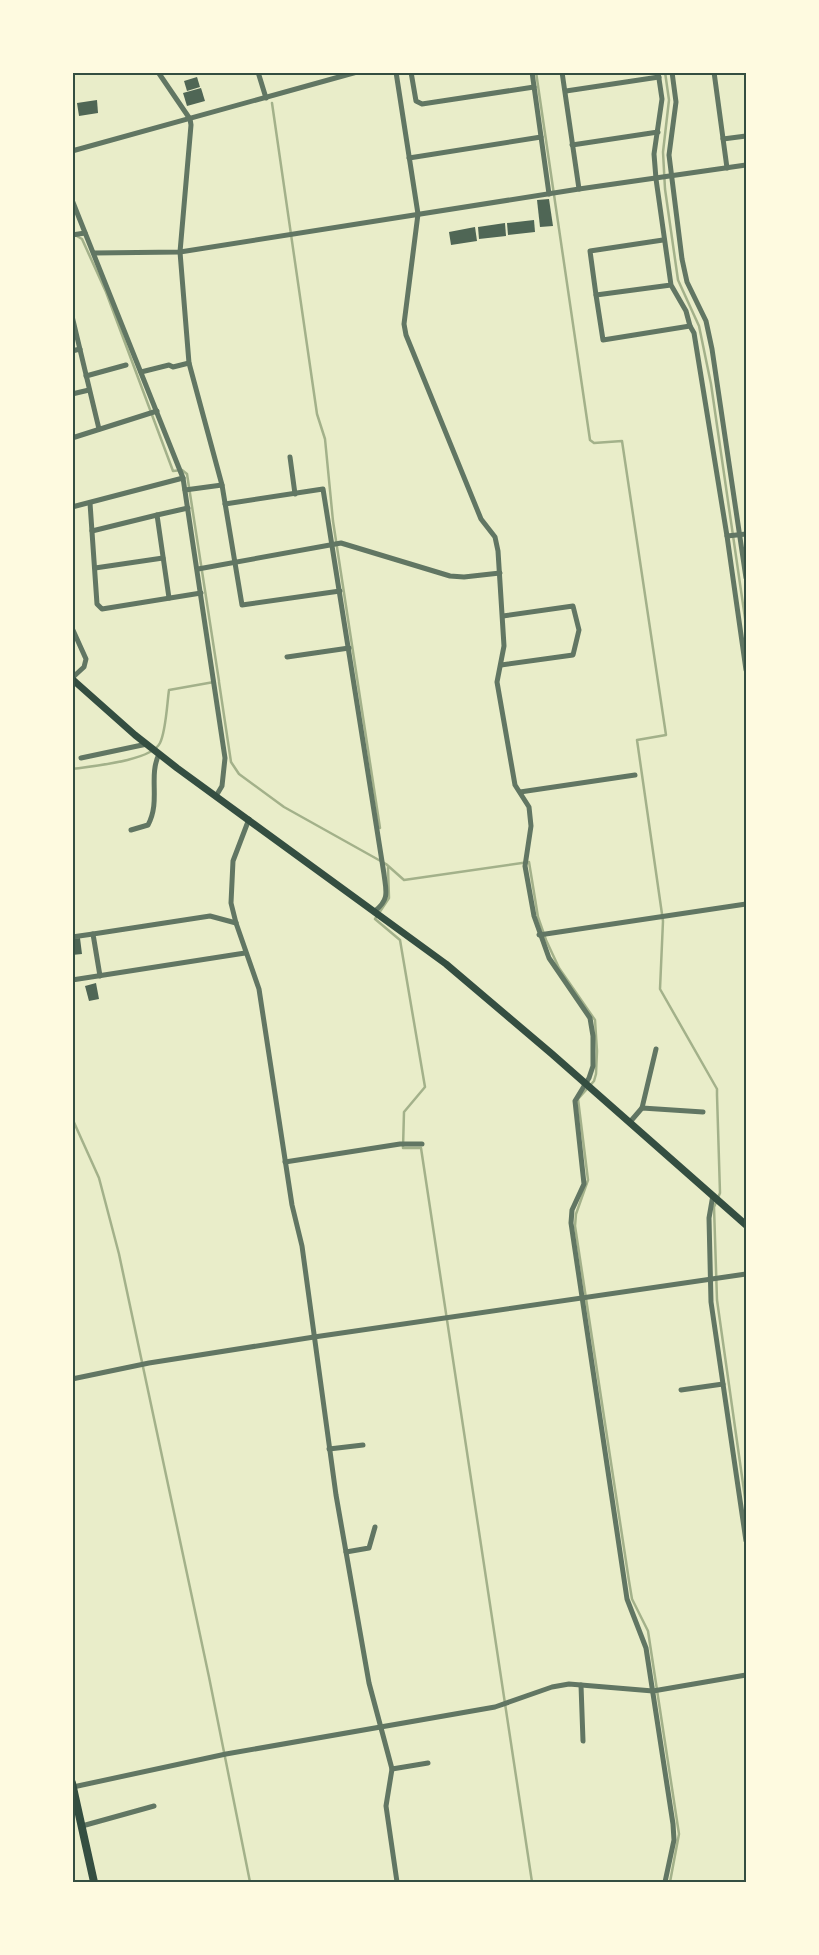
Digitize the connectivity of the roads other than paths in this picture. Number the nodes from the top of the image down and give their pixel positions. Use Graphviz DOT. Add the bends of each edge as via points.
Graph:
graph roads {
  1 [pos="158,72"];
  2 [pos="258,72"];
  3 [pos="357,72"];
  4 [pos="396,72"];
  5 [pos="411,72"];
  6 [pos="532,72"];
  7 [pos="562,72"];
  8 [pos="672,72"];
  9 [pos="714,72"];
  10 [pos="350,73"];
  11 [pos="658,75"];
  12 [pos="534,87"];
  13 [pos="566,91"];
  14 [pos="266,98"];
  15 [pos="190,119"];
  16 [pos="658,132"];
  17 [pos="746,136"];
  18 [pos="541,137"];
  19 [pos="723,139"];
  20 [pos="572,145"];
  21 [pos="72,151"];
  22 [pos="409,158"];
  23 [pos="746,166"];
  24 [pos="727,168"];
  25 [pos="672,177"];
  26 [pos="656,179"];
  27 [pos="579,189"];
  28 [pos="549,194"];
  29 [pos="72,200"];
  30 [pos="418,214"];
  31 [pos="85,233"];
  32 [pos="72,235"];
  33 [pos="663,240"];
  34 [pos="180,252"];
  35 [pos="94,253"];
  36 [pos="671,285"];
  37 [pos="596,295"];
  38 [pos="72,316"];
  39 [pos="690,326"];
  40 [pos="80,349"];
  41 [pos="72,351"];
  42 [pos="190,363"];
  43 [pos="126,365"];
  44 [pos="141,372"];
  45 [pos="86,376"];
  46 [pos="89,390"];
  47 [pos="72,394"];
  48 [pos="156,411"];
  49 [pos="99,429"];
  50 [pos="72,438"];
  51 [pos="290,457"];
  52 [pos="183,478"];
  53 [pos="222,484"];
  54 [pos="185,490"];
  55 [pos="295,494"];
  56 [pos="90,503"];
  57 [pos="225,504"];
  58 [pos="72,507"];
  59 [pos="188,508"];
  60 [pos="156,515"];
  61 [pos="92,531"];
  62 [pos="746,534"];
  63 [pos="740,535"];
  64 [pos="727,536"];
  65 [pos="333,545"];
  66 [pos="163,558"];
  67 [pos="234,562"];
  68 [pos="95,568"];
  69 [pos="198,569"];
  70 [pos="500,573"];
  71 [pos="746,578"];
  72 [pos="340,591"];
  73 [pos="201,592"];
  74 [pos="169,598"];
  75 [pos="503,616"];
  76 [pos="72,628"];
  77 [pos="349,648"];
  78 [pos="287,657"];
  79 [pos="501,665"];
  80 [pos="746,670"];
  81 [pos="72,679"];
  82 [pos="147,744"];
  83 [pos="159,754"];
  84 [pos="81,758"];
  85 [pos="635,775"];
  86 [pos="520,792"];
  87 [pos="216,796"];
  88 [pos="249,819"];
  89 [pos="131,830"];
  90 [pos="746,904"];
  91 [pos="375,910"];
  92 [pos="236,923"];
  93 [pos="93,934"];
  94 [pos="539,935"];
  95 [pos="72,936"];
  96 [pos="245,953"];
  97 [pos="100,976"];
  98 [pos="72,980"];
  99 [pos="656,1049"];
  100 [pos="585,1083"];
  101 [pos="642,1108"];
  102 [pos="704,1112"];
  103 [pos="630,1122"];
  104 [pos="422,1144"];
  105 [pos="285,1162"];
  106 [pos="713,1194"];
  107 [pos="746,1225"];
  108 [pos="746,1274"];
  109 [pos="711,1278"];
  110 [pos="582,1298"];
  111 [pos="314,1337"];
  112 [pos="72,1379"];
  113 [pos="723,1384"];
  114 [pos="681,1390"];
  115 [pos="363,1446"];
  116 [pos="329,1449"];
  117 [pos="375,1527"];
  118 [pos="746,1541"];
  119 [pos="346,1552"];
  120 [pos="746,1675"];
  121 [pos="582,1685"];
  122 [pos="653,1691"];
  123 [pos="380,1727"];
  124 [pos="584,1741"];
  125 [pos="428,1763"];
  126 [pos="392,1768"];
  127 [pos="73,1785"];
  128 [pos="154,1806"];
  129 [pos="82,1826"];
  130 [pos="94,1882"];
  131 [pos="397,1882"];
  132 [pos="665,1882"];
  1 -- 15 [label="street"];
  2 -- 14 [label="street"];
  3 -- 10 [label="street"];
  4 -- 22 [label="street"];
  5 -- 12 [label="street" via="416,101 422,104"];
  6 -- 12 [label="street"];
  7 -- 13 [label="street"];
  8 -- 25 [label="street" via="676,102 669,155"];
  9 -- 19 [label="street"];
  10 -- 14 [label="street"];
  11 -- 13 [label="street"];
  11 -- 16 [label="street" via="662,99"];
  12 -- 18 [label="street"];
  13 -- 20 [label="street"];
  14 -- 15 [label="street"];
  15 -- 21 [label="street"];
  15 -- 34 [label="street"];
  16 -- 20 [label="street"];
  16 -- 26 [label="street" via="654,154"];
  17 -- 19 [label="street"];
  18 -- 22 [label="street"];
  18 -- 28 [label="street"];
  19 -- 24 [label="street"];
  20 -- 27 [label="street"];
  22 -- 30 [label="street"];
  23 -- 24 [label="street"];
  24 -- 25 [label="street"];
  25 -- 26 [label="street"];
  25 -- 63 [label="street" via="682,259 688,282 706,321 712,348"];
  26 -- 27 [label="street"];
  26 -- 33 [label="street"];
  27 -- 28 [label="street"];
  28 -- 30 [label="street"];
  29 -- 31 [label="street"];
  30 -- 34 [label="street"];
  30 -- 70 [label="street" via="404,324 406,335 481,518 495,537"];
  31 -- 32 [label="street"];
  31 -- 35 [label="street"];
  33 -- 36 [label="street"];
  33 -- 37 [label="street" via="590,251"];
  34 -- 35 [label="street"];
  34 -- 42 [label="street"];
  35 -- 44 [label="street"];
  36 -- 37 [label="street"];
  36 -- 39 [label="street" via="686,311"];
  37 -- 39 [label="street" via="603,340"];
  38 -- 40 [label="street"];
  39 -- 64 [label="street" via="711,430"];
  40 -- 41 [label="street"];
  40 -- 45 [label="street"];
  42 -- 44 [label="street"];
  42 -- 53 [label="street"];
  43 -- 45 [label="street"];
  44 -- 48 [label="street"];
  45 -- 46 [label="street"];
  46 -- 47 [label="street"];
  46 -- 49 [label="street"];
  48 -- 49 [label="street"];
  48 -- 52 [label="street"];
  49 -- 50 [label="street"];
  51 -- 55 [label="street"];
  52 -- 54 [label="street"];
  52 -- 56 [label="street"];
  53 -- 54 [label="street"];
  53 -- 57 [label="street"];
  54 -- 59 [label="street"];
  55 -- 57 [label="street"];
  55 -- 65 [label="street" via="324,489"];
  56 -- 58 [label="street"];
  56 -- 61 [label="street"];
  57 -- 67 [label="street"];
  59 -- 60 [label="street"];
  59 -- 69 [label="street"];
  60 -- 61 [label="street"];
  60 -- 66 [label="street"];
  61 -- 68 [label="street"];
  62 -- 63 [label="street"];
  63 -- 64 [label="street"];
  63 -- 71 [label="street"];
  64 -- 80 [label="street"];
  65 -- 67 [label="street"];
  65 -- 70 [label="street" via="341,544 450,576"];
  65 -- 72 [label="street"];
  66 -- 68 [label="street"];
  66 -- 74 [label="street"];
  67 -- 69 [label="street"];
  67 -- 72 [label="street" via="242,606"];
  68 -- 74 [label="street" via="97,604 102,610"];
  69 -- 73 [label="street"];
  70 -- 75 [label="street"];
  72 -- 77 [label="street"];
  73 -- 74 [label="street"];
  73 -- 87 [label="street" via="225,758 222,786"];
  75 -- 79 [label="street"];
  75 -- 79 [label="street" via="573,606 579,630 573,655"];
  76 -- 81 [label="street" via="86,659 84,667"];
  77 -- 78 [label="street"];
  77 -- 91 [label="street" via="386,894 384,903"];
  79 -- 86 [label="street" via="497,682 515,785"];
  81 -- 82 [label="main road"];
  82 -- 83 [label="main road"];
  82 -- 84 [label="street"];
  83 -- 87 [label="main road"];
  83 -- 89 [label="street" via="155,762 155,813 148,825"];
  85 -- 86 [label="street"];
  86 -- 94 [label="street" via="529,806 531,826 525,866"];
  87 -- 88 [label="main road"];
  88 -- 91 [label="main road"];
  88 -- 92 [label="street" via="231,877 231,903"];
  90 -- 94 [label="street"];
  91 -- 100 [label="main road" via="446,964"];
  92 -- 93 [label="street" via="210,916"];
  92 -- 96 [label="street"];
  93 -- 95 [label="street"];
  93 -- 97 [label="street"];
  94 -- 100 [label="street" via="562,980 590,1018 593,1066"];
  96 -- 97 [label="street"];
  96 -- 105 [label="street" via="258,989"];
  97 -- 98 [label="street"];
  99 -- 101 [label="street"];
  100 -- 103 [label="main road"];
  100 -- 110 [label="street" via="575,1101 584,1184 572,1210 571,1223"];
  101 -- 102 [label="street"];
  101 -- 103 [label="street"];
  103 -- 106 [label="main road"];
  104 -- 105 [label="street" via="400,1144"];
  105 -- 111 [label="street" via="302,1246"];
  106 -- 107 [label="main road"];
  106 -- 109 [label="street" via="709,1218"];
  108 -- 109 [label="street"];
  109 -- 110 [label="street"];
  109 -- 113 [label="street" via="711,1302"];
  110 -- 111 [label="street"];
  110 -- 122 [label="street" via="627,1599 646,1648"];
  111 -- 112 [label="street" via="149,1363"];
  111 -- 116 [label="street"];
  113 -- 114 [label="street"];
  113 -- 118 [label="street"];
  115 -- 116 [label="street"];
  116 -- 119 [label="street"];
  117 -- 119 [label="street" via="369,1548"];
  119 -- 123 [label="street"];
  120 -- 122 [label="street"];
  121 -- 122 [label="street"];
  121 -- 123 [label="street" via="552,1687 495,1708"];
  121 -- 124 [label="street"];
  122 -- 132 [label="street" via="673,1824 674,1840"];
  123 -- 126 [label="street"];
  123 -- 127 [label="street"];
  125 -- 126 [label="street"];
  126 -- 131 [label="street" via="386,1806"];
  127 -- 129 [label="main road"];
  128 -- 129 [label="street"];
  129 -- 130 [label="main road"];
}
